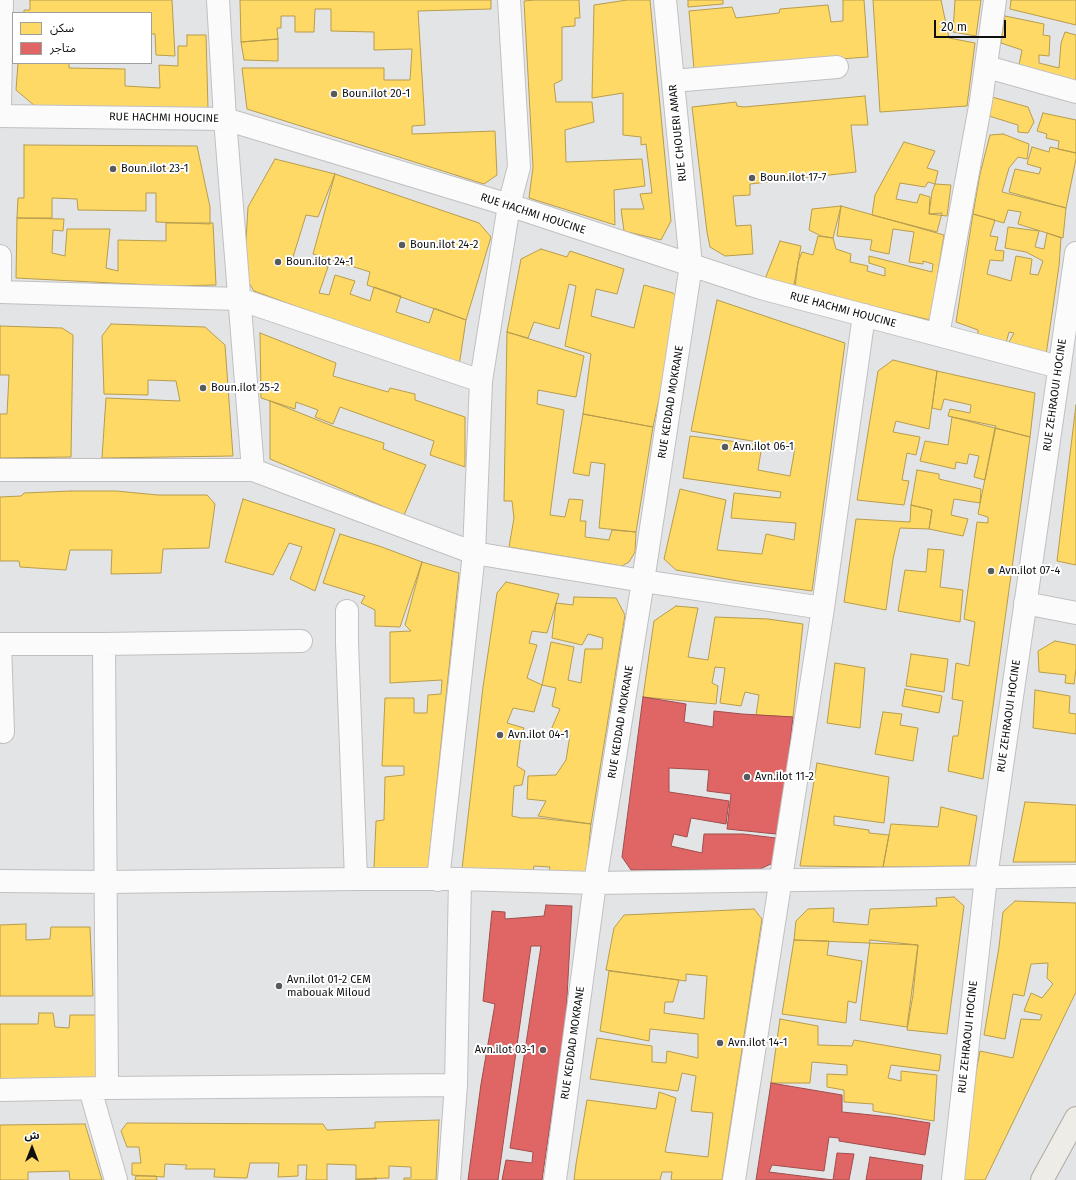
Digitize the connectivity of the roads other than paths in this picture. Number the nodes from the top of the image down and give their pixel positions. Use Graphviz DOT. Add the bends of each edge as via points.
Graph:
graph roads {
  1 [pos="2,0"];
  2 [pos="218,0"];
  3 [pos="509,0"];
  4 [pos="665,0"];
  5 [pos="995,0"];
  6 [pos="837,67"];
  7 [pos="987,67"];
  8 [pos="673,81"];
  9 [pos="1076,92"];
  10 [pos="0,104"];
  11 [pos="0,116"];
  12 [pos="225,119"];
  13 [pos="509,205"];
  14 [pos="1076,253"];
  15 [pos="0,256"];
  16 [pos="692,265"];
  17 [pos="0,292"];
  18 [pos="239,298"];
  19 [pos="864,315"];
  20 [pos="938,335"];
  21 [pos="1066,357"];
  22 [pos="481,381"];
  23 [pos="0,470"];
  24 [pos="253,470"];
  25 [pos="474,553"];
  26 [pos="643,581"];
  27 [pos="1025,603"];
  28 [pos="823,608"];
  29 [pos="347,611"];
  30 [pos="1076,613"];
  31 [pos="301,641"];
  32 [pos="0,644"];
  33 [pos="104,644"];
  34 [pos="3,732"];
  35 [pos="986,876"];
  36 [pos="1076,876"];
  37 [pos="356,879"];
  38 [pos="460,879"];
  39 [pos="438,880"];
  40 [pos="782,880"];
  41 [pos="0,881"];
  42 [pos="106,882"];
  43 [pos="595,883"];
  44 [pos="456,1085"];
  45 [pos="98,1089"];
  46 [pos="0,1090"];
  47 [pos="1076,1118"];
  48 [pos="116,1180"];
  49 [pos="449,1180"];
  50 [pos="555,1180"];
  51 [pos="734,1180"];
  52 [pos="953,1180"];
  53 [pos="1042,1180"];
  1 -- 10 [label="street"];
  2 -- 12 [label="street"];
  3 -- 13 [label="street" via="519,167"];
  4 -- 8 [label="street, RUE CHOUERI AMAR"];
  5 -- 7 [label="street"];
  6 -- 8 [label="street"];
  7 -- 9 [label="street"];
  7 -- 20 [label="street"];
  8 -- 16 [label="street, RUE CHOUERI AMAR"];
  11 -- 12 [label="street, RUE HACHMI HOUCINE"];
  12 -- 13 [label="street, RUE HACHMI HOUCINE"];
  12 -- 18 [label="street"];
  13 -- 16 [label="street, RUE HACHMI HOUCINE"];
  13 -- 22 [label="street"];
  14 -- 21 [label="street, RUE ZEHRAOUI HOCINE"];
  15 -- 17 [label="street"];
  16 -- 19 [label="street, RUE HACHMI HOUCINE" via="761,288"];
  16 -- 26 [label="street, RUE KEDDAD MOKRANE"];
  17 -- 18 [label="street"];
  18 -- 22 [label="street"];
  18 -- 24 [label="street"];
  19 -- 20 [label="street, RUE HACHMI HOUCINE"];
  19 -- 28 [label="street"];
  20 -- 21 [label="street, RUE HACHMI HOUCINE"];
  21 -- 27 [label="street, RUE ZEHRAOUI HOCINE"];
  22 -- 25 [label="street"];
  23 -- 24 [label="street"];
  24 -- 25 [label="street"];
  25 -- 26 [label="street"];
  25 -- 39 [label="street"];
  26 -- 28 [label="street"];
  26 -- 43 [label="street, RUE KEDDAD MOKRANE"];
  27 -- 30 [label="street"];
  27 -- 35 [label="street, RUE ZEHRAOUI HOCINE"];
  28 -- 40 [label="street"];
  29 -- 37 [label="street"];
  31 -- 33 [label="street"];
  32 -- 33 [label="street"];
  32 -- 34 [label="street"];
  33 -- 42 [label="street"];
  35 -- 36 [label="street"];
  35 -- 40 [label="street"];
  35 -- 52 [label="street, RUE ZEHRAOUI HOCINE"];
  37 -- 39 [label="street"];
  37 -- 42 [label="street"];
  38 -- 39 [label="street"];
  38 -- 43 [label="street"];
  38 -- 44 [label="street"];
  40 -- 43 [label="street"];
  40 -- 51 [label="street"];
  41 -- 42 [label="street"];
  42 -- 45 [label="street"];
  43 -- 50 [label="street, RUE KEDDAD MOKRANE"];
  44 -- 45 [label="street"];
  44 -- 49 [label="street"];
  45 -- 46 [label="street"];
  45 -- 48 [label="street"];
  47 -- 53 [label="main road"];
}
